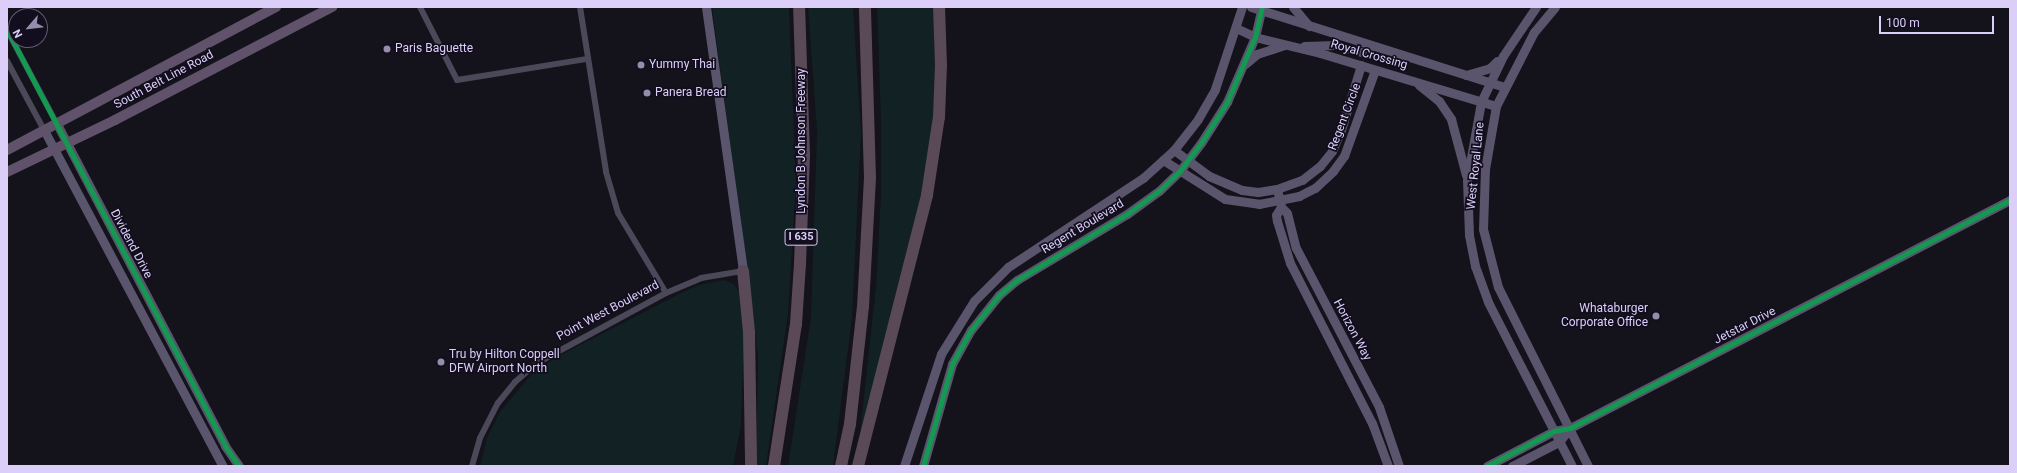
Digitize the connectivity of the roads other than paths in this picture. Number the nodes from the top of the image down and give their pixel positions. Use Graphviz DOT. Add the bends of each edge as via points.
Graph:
graph roads {
  1 [pos="276,7"];
  2 [pos="332,7"];
  3 [pos="420,7"];
  4 [pos="580,7"];
  5 [pos="706,7"];
  6 [pos="799,7"];
  7 [pos="865,7"];
  8 [pos="939,7"];
  9 [pos="1242,7"];
  10 [pos="1251,7"];
  11 [pos="1293,7"];
  12 [pos="1536,7"];
  13 [pos="1555,7"];
  14 [pos="1262,9"];
  15 [pos="1310,27"];
  16 [pos="1236,28"];
  17 [pos="7,30"];
  18 [pos="1255,37"];
  19 [pos="1291,45"];
  20 [pos="1371,47"];
  21 [pos="1503,56"];
  22 [pos="587,58"];
  23 [pos="7,61"];
  24 [pos="1361,65"];
  25 [pos="1243,66"];
  26 [pos="1375,70"];
  27 [pos="1466,75"];
  28 [pos="1411,79"];
  29 [pos="1488,82"];
  30 [pos="1504,87"];
  31 [pos="1481,102"];
  32 [pos="1496,106"];
  33 [pos="57,124"];
  34 [pos="44,130"];
  35 [pos="1341,130"];
  36 [pos="1352,139"];
  37 [pos="68,144"];
  38 [pos="54,149"];
  39 [pos="7,150"];
  40 [pos="1174,150"];
  41 [pos="1163,160"];
  42 [pos="1187,161"];
  43 [pos="7,172"];
  44 [pos="1179,172"];
  45 [pos="1467,180"];
  46 [pos="1277,189"];
  47 [pos="2010,200"];
  48 [pos="1280,205"];
  49 [pos="743,271"];
  50 [pos="666,293"];
  51 [pos="178,356"];
  52 [pos="1354,360"];
  53 [pos="166,361"];
  54 [pos="1342,366"];
  55 [pos="1570,428"];
  56 [pos="1554,431"];
  57 [pos="1391,439"];
  58 [pos="1380,442"];
  59 [pos="1559,442"];
  60 [pos="223,466"];
  61 [pos="239,466"];
  62 [pos="472,466"];
  63 [pos="751,466"];
  64 [pos="774,466"];
  65 [pos="841,466"];
  66 [pos="858,466"];
  67 [pos="904,466"];
  68 [pos="923,466"];
  69 [pos="1388,466"];
  70 [pos="1399,466"];
  71 [pos="1487,466"];
  72 [pos="1512,466"];
  73 [pos="1572,466"];
  74 [pos="1588,466"];
  1 -- 33 [label="main road, South Belt Line Road"];
  2 -- 37 [label="main road, South Belt Line Road"];
  3 -- 22 [label="street" via="457,80"];
  4 -- 22 [label="street"];
  5 -- 49 [label="street"];
  6 -- 64 [label="highway, Lyndon B Johnson Freeway / I 635" via="804,155 800,264 796,324"];
  7 -- 65 [label="highway" via="870,178 864,307 850,424"];
  8 -- 66 [label="highway" via="939,117 927,195"];
  9 -- 16 [label="street, Regent Boulevard"];
  10 -- 14 [label="street, Royal Crossing"];
  11 -- 15 [label="street"];
  12 -- 21 [label="street, West Royal Lane"];
  13 -- 30 [label="street, West Royal Lane" via="1534,32"];
  14 -- 15 [label="street, Royal Crossing"];
  14 -- 18 [label="street, Regent Boulevard"];
  15 -- 20 [label="street, Royal Crossing"];
  16 -- 18 [label="street, Royal Crossing"];
  16 -- 40 [label="street, Regent Boulevard" via="1206,107"];
  17 -- 33 [label="street, Dividend Drive"];
  18 -- 19 [label="street, Royal Crossing"];
  18 -- 25 [label="street, Regent Boulevard"];
  19 -- 20 [label="street" via="1335,45 1364,53"];
  19 -- 24 [label="street, Royal Crossing"];
  19 -- 25 [label="street" via="1257,54"];
  20 -- 27 [label="street, Royal Crossing"];
  21 -- 27 [label="street" via="1490,68"];
  21 -- 29 [label="street, West Royal Lane"];
  22 -- 50 [label="street" via="606,172 618,213"];
  23 -- 34 [label="street, Dividend Drive"];
  24 -- 26 [label="street, Royal Crossing"];
  24 -- 35 [label="street, Regent Circle"];
  25 -- 42 [label="street, Regent Boulevard" via="1216,121"];
  26 -- 28 [label="street, Royal Crossing"];
  26 -- 36 [label="street, Regent Circle"];
  27 -- 29 [label="street, Royal Crossing"];
  28 -- 31 [label="street, Royal Crossing"];
  28 -- 45 [label="street" via="1429,92 1445,109 1456,135"];
  29 -- 30 [label="street, Royal Crossing"];
  29 -- 31 [label="street, West Royal Lane"];
  30 -- 32 [label="street, West Royal Lane"];
  31 -- 32 [label="street, Royal Crossing"];
  31 -- 45 [label="street, West Royal Lane"];
  32 -- 55 [label="street, West Royal Lane" via="1488,144 1482,199 1483,229 1498,287"];
  33 -- 34 [label="main road, South Belt Line Road"];
  33 -- 37 [label="street, Dividend Drive"];
  34 -- 38 [label="street, Dividend Drive"];
  34 -- 39 [label="main road, South Belt Line Road"];
  35 -- 36 [label="street"];
  35 -- 46 [label="street, Regent Circle" via="1332,151 1320,166 1302,180"];
  36 -- 48 [label="street, Regent Circle" via="1333,171 1314,188"];
  37 -- 38 [label="main road, South Belt Line Road"];
  37 -- 51 [label="street, Dividend Drive"];
  38 -- 43 [label="main road, South Belt Line Road"];
  38 -- 53 [label="street, Dividend Drive"];
  40 -- 41 [label="street, Regent Boulevard"];
  40 -- 42 [label="street, Regent Circle"];
  41 -- 44 [label="street, Regent Circle"];
  41 -- 67 [label="street, Regent Boulevard" via="1143,178 1008,267 974,301 942,354"];
  42 -- 44 [label="street, Regent Boulevard"];
  42 -- 46 [label="street, Regent Circle" via="1229,186 1258,192"];
  44 -- 48 [label="street, Regent Circle" via="1225,199"];
  44 -- 68 [label="street, Regent Boulevard" via="1159,191 1126,214 1017,280 985,311 952,364"];
  45 -- 56 [label="street, West Royal Lane" via="1469,235 1480,284"];
  46 -- 48 [label="street, Horizon Way"];
  47 -- 55 [label="street, Jetstar Drive"];
  48 -- 52 [label="street, Horizon Way" via="1287,213 1301,261"];
  48 -- 54 [label="street, Horizon Way" via="1276,215 1277,221 1290,263"];
  49 -- 50 [label="street, Point West Boulevard" via="701,278"];
  49 -- 63 [label="highway" via="749,332"];
  50 -- 62 [label="street, Point West Boulevard" via="566,345 524,373 498,403 480,438"];
  51 -- 53 [label="street"];
  51 -- 61 [label="street, Dividend Drive"];
  52 -- 54 [label="street"];
  52 -- 57 [label="street, Horizon Way" via="1379,407"];
  53 -- 60 [label="street, Dividend Drive"];
  54 -- 58 [label="street, Horizon Way"];
  55 -- 56 [label="street, Jetstar Drive"];
  55 -- 59 [label="street, Jetstar Drive"];
  55 -- 74 [label="street, West Royal Lane"];
  56 -- 59 [label="street, West Royal Lane"];
  56 -- 71 [label="street, Jetstar Drive"];
  57 -- 58 [label="street"];
  57 -- 70 [label="street, Horizon Way"];
  58 -- 69 [label="street, Horizon Way"];
  59 -- 72 [label="street, Jetstar Drive"];
  59 -- 73 [label="street, West Royal Lane"];
}
